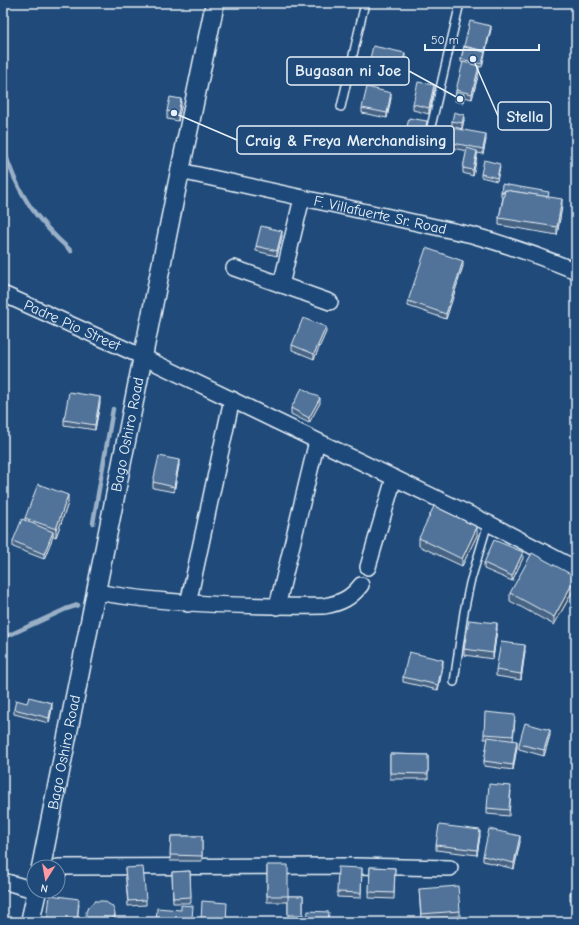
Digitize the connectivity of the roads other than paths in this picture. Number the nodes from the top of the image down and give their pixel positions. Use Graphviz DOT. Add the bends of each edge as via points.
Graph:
graph roads {
  1 [pos="215,3"];
  2 [pos="365,3"];
  3 [pos="460,3"];
  4 [pos="341,107"];
  5 [pos="426,148"];
  6 [pos="180,170"];
  7 [pos="302,198"];
  8 [pos="234,268"];
  9 [pos="576,272"];
  10 [pos="281,284"];
  11 [pos="3,294"];
  12 [pos="330,302"];
  13 [pos="142,357"];
  14 [pos="232,399"];
  15 [pos="317,440"];
  16 [pos="394,478"];
  17 [pos="488,523"];
  18 [pos="368,568"];
  19 [pos="576,569"];
  20 [pos="361,585"];
  21 [pos="96,592"];
  22 [pos="188,604"];
  23 [pos="277,607"];
  24 [pos="454,682"];
  25 [pos="43,859"];
  26 [pos="66,867"];
  27 [pos="450,868"];
  28 [pos="3,881"];
  29 [pos="26,888"];
  30 [pos="34,899"];
  31 [pos="30,922"];
  1 -- 6 [label="street, Bago Oshiro Road"];
  2 -- 4 [label="lane"];
  3 -- 5 [label="lane"];
  6 -- 7 [label="street, F. Villafuerte Sr. Road"];
  6 -- 13 [label="street, Bago Oshiro Road"];
  7 -- 9 [label="street, F. Villafuerte Sr. Road" via="472,235 533,254"];
  7 -- 10 [label="street"];
  8 -- 10 [label="street"];
  10 -- 12 [label="street"];
  11 -- 13 [label="street, Padre Pio Street"];
  13 -- 14 [label="street, Padre Pio Street"];
  13 -- 21 [label="street, Bago Oshiro Road"];
  14 -- 15 [label="street, Padre Pio Street"];
  14 -- 22 [label="street"];
  15 -- 16 [label="street, Padre Pio Street"];
  15 -- 23 [label="street"];
  16 -- 17 [label="street, Padre Pio Street"];
  16 -- 18 [label="street"];
  17 -- 19 [label="street, Padre Pio Street"];
  17 -- 24 [label="lane" via="468,590"];
  20 -- 23 [label="street" via="345,601 336,604"];
  21 -- 22 [label="street"];
  21 -- 25 [label="street, Bago Oshiro Road"];
  22 -- 23 [label="street"];
  26 -- 27 [label="street"];
  28 -- 29 [label="street"];
  30 -- 31 [label="street"];
}
